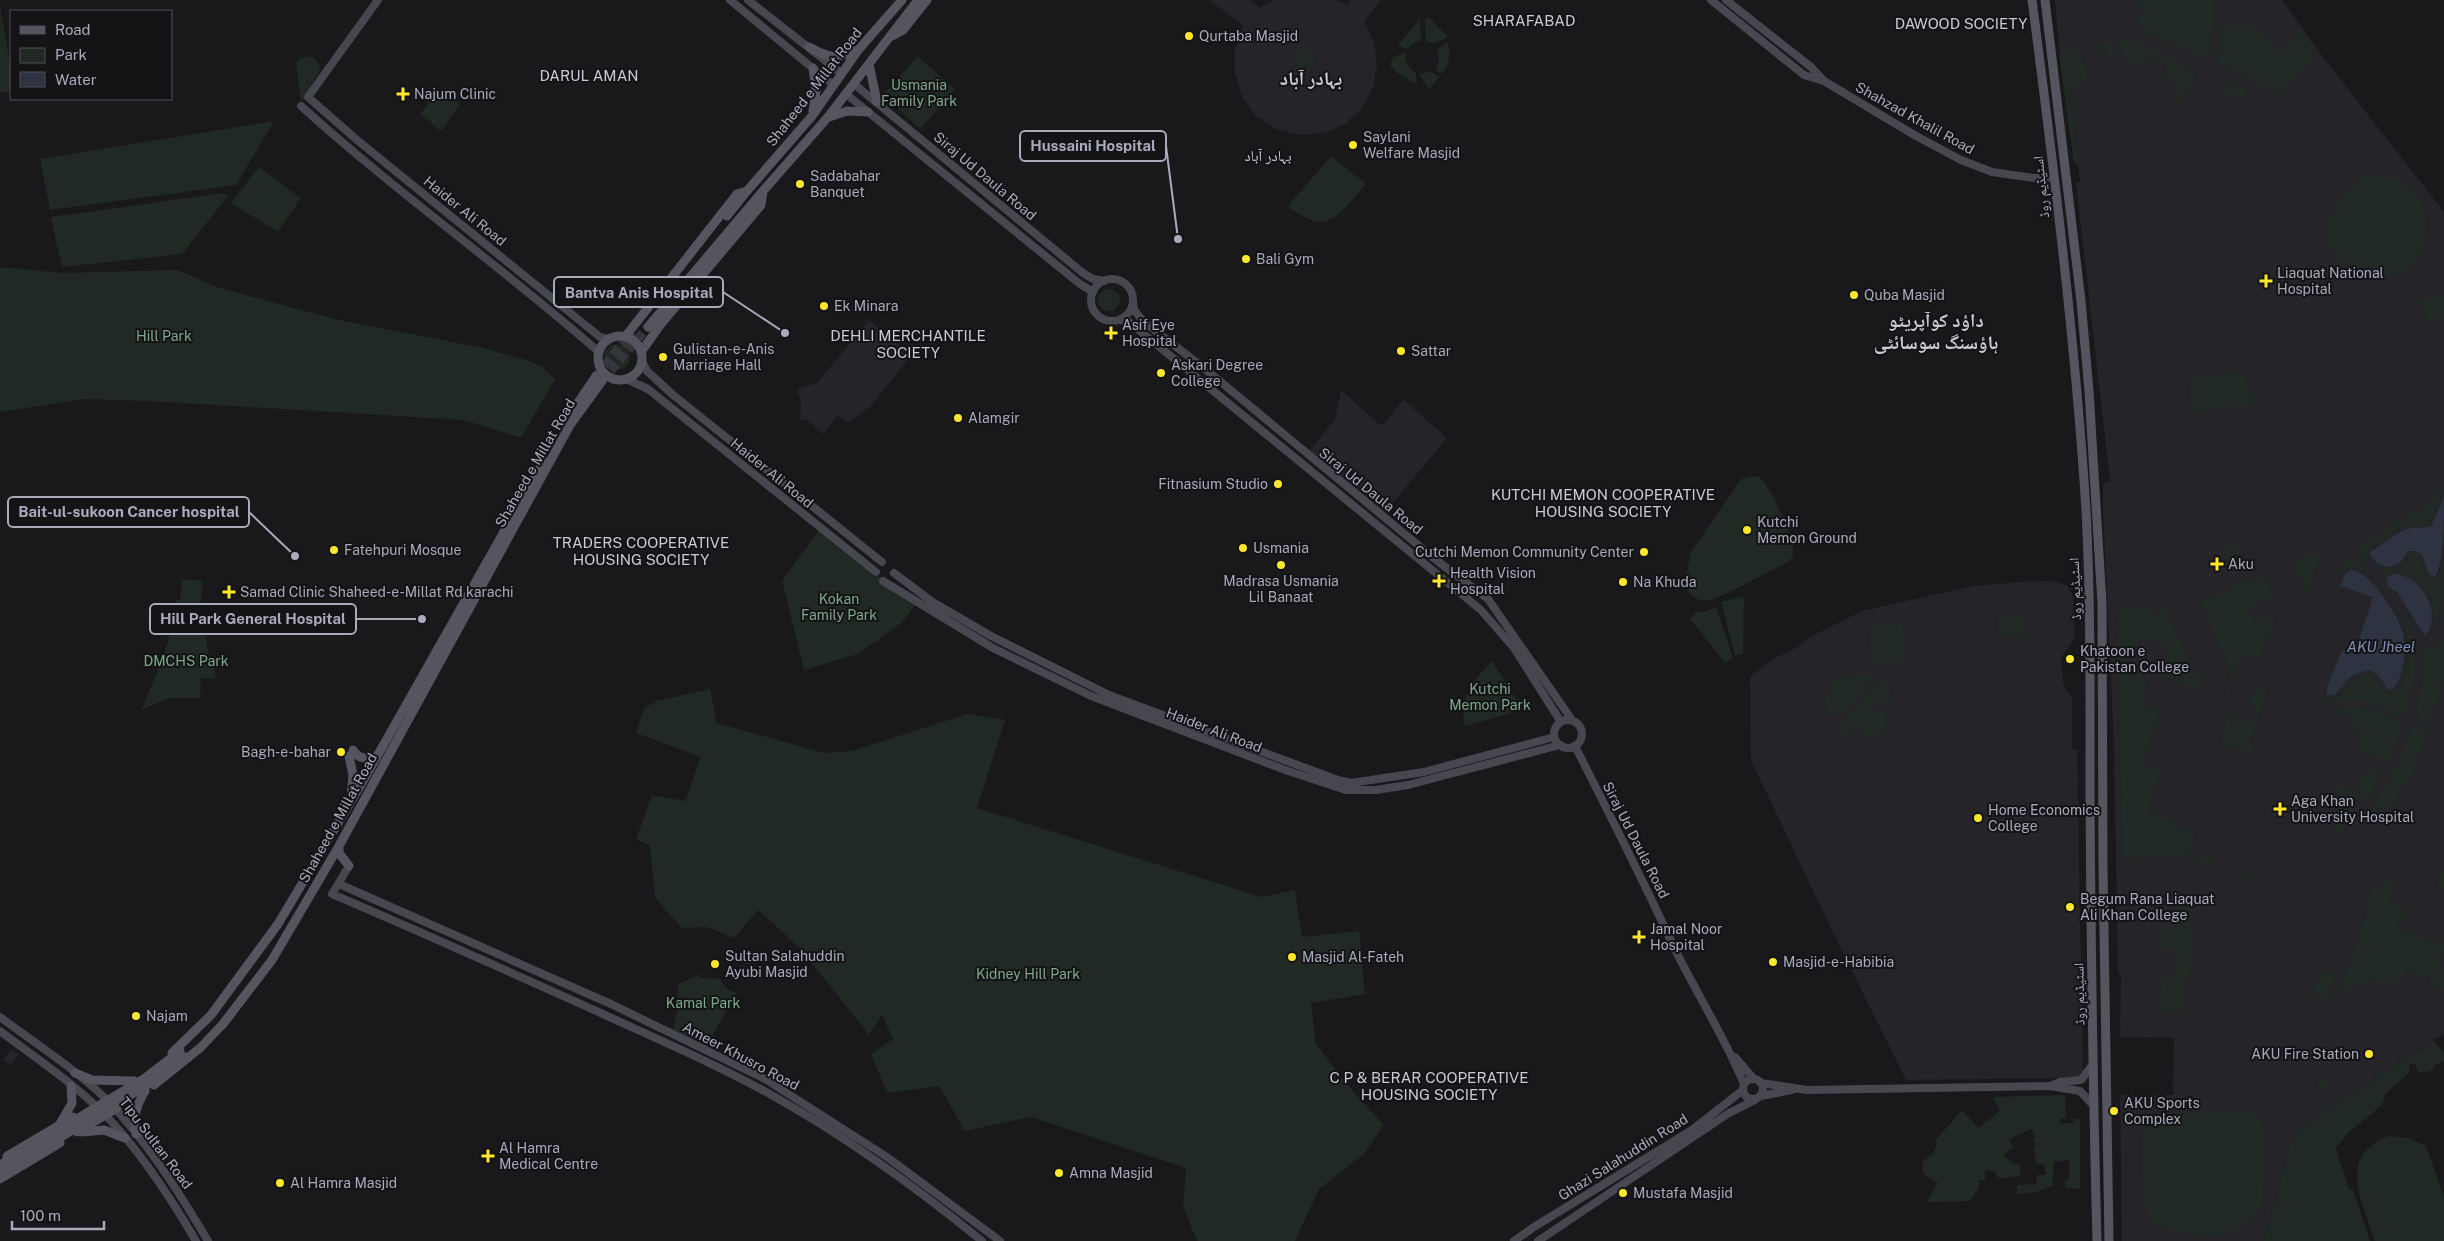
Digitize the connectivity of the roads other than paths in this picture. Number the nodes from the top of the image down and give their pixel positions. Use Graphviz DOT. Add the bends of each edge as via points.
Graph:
graph roads {
  1 [pos="378,0"];
  2 [pos="730,0"];
  3 [pos="748,0"];
  4 [pos="896,0"];
  5 [pos="902,0"];
  6 [pos="918,0"];
  7 [pos="927,0"];
  8 [pos="1711,0"];
  9 [pos="1726,0"];
  10 [pos="2032,0"];
  11 [pos="2044,0"];
  12 [pos="884,22"];
  13 [pos="887,39"];
  14 [pos="2050,44"];
  15 [pos="2038,45"];
  16 [pos="809,48"];
  17 [pos="859,49"];
  18 [pos="869,64"];
  19 [pos="813,68"];
  20 [pos="840,73"];
  21 [pos="1824,81"];
  22 [pos="854,84"];
  23 [pos="833,85"];
  24 [pos="846,94"];
  25 [pos="876,102"];
  26 [pos="301,106"];
  27 [pos="868,112"];
  28 [pos="812,116"];
  29 [pos="828,118"];
  30 [pos="2054,177"];
  31 [pos="748,191"];
  32 [pos="763,191"];
  33 [pos="1104,281"];
  34 [pos="1093,292"];
  35 [pos="1133,301"];
  36 [pos="1121,320"];
  37 [pos="628,334"];
  38 [pos="651,338"];
  39 [pos="610,339"];
  40 [pos="599,352"];
  41 [pos="641,356"];
  42 [pos="626,379"];
  43 [pos="1228,388"];
  44 [pos="2089,391"];
  45 [pos="2077,393"];
  46 [pos="1220,397"];
  47 [pos="882,562"];
  48 [pos="876,572"];
  49 [pos="894,573"];
  50 [pos="883,581"];
  51 [pos="1572,720"];
  52 [pos="1561,722"];
  53 [pos="1554,737"];
  54 [pos="2090,737"];
  55 [pos="2101,737"];
  56 [pos="1560,745"];
  57 [pos="1575,746"];
  58 [pos="377,756"];
  59 [pos="349,805"];
  60 [pos="339,846"];
  61 [pos="348,866"];
  62 [pos="327,867"];
  63 [pos="338,884"];
  64 [pos="303,907"];
  65 [pos="278,924"];
  66 [pos="0,1017"];
  67 [pos="0,1031"];
  68 [pos="1731,1052"];
  69 [pos="183,1054"];
  70 [pos="2094,1063"];
  71 [pos="76,1073"];
  72 [pos="1758,1081"];
  73 [pos="134,1082"];
  74 [pos="71,1086"];
  75 [pos="2050,1086"];
  76 [pos="1743,1087"];
  77 [pos="1796,1089"];
  78 [pos="145,1091"];
  79 [pos="109,1096"];
  80 [pos="1758,1098"];
  81 [pos="123,1104"];
  82 [pos="95,1105"];
  83 [pos="2094,1106"];
  84 [pos="115,1109"];
  85 [pos="80,1113"];
  86 [pos="106,1115"];
  87 [pos="60,1124"];
  88 [pos="90,1125"];
  89 [pos="76,1133"];
  90 [pos="136,1134"];
  91 [pos="125,1138"];
  92 [pos="0,1160"];
  93 [pos="0,1166"];
  94 [pos="0,1174"];
  95 [pos="0,1179"];
  96 [pos="196,1241"];
  97 [pos="208,1241"];
  98 [pos="982,1241"];
  99 [pos="1000,1241"];
  100 [pos="1514,1241"];
  101 [pos="1538,1241"];
  102 [pos="2097,1241"];
  103 [pos="2109,1241"];
  1 -- 39 [label="main road, Haider Ali Road" via="308,97 600,337"];
  2 -- 19 [label="main road"];
  3 -- 16 [label="main road"];
  4 -- 12 [label="main road" via="885,14"];
  5 -- 12 [label="main road, Shaheed e Millat Road"];
  6 -- 13 [label="main road, Shaheed e Millat Road"];
  7 -- 13 [label="main road" via="903,30"];
  8 -- 21 [label="main road" via="1804,76"];
  9 -- 21 [label="main road" via="1811,67"];
  10 -- 15 [label="main road, اسٹیڈیم روڈ"];
  11 -- 14 [label="main road, اسٹیڈیم روڈ"];
  12 -- 17 [label="main road, Shaheed e Millat Road"];
  13 -- 18 [label="main road, Shaheed e Millat Road"];
  14 -- 15 [label="main road"];
  14 -- 44 [label="main road, اسٹیڈیم روڈ"];
  15 -- 30 [label="main road, اسٹیڈیم روڈ"];
  16 -- 17 [label="main road" via="824,56 839,57"];
  16 -- 20 [label="main road"];
  17 -- 20 [label="main road, Shaheed e Millat Road"];
  18 -- 22 [label="main road, Shaheed e Millat Road"];
  18 -- 25 [label="main road"];
  19 -- 23 [label="main road"];
  19 -- 28 [label="main road" via="816,91"];
  20 -- 23 [label="main road, Shaheed e Millat Road"];
  21 -- 30 [label="main road, Shahzad Khalil Road" via="1961,160 1992,172 2034,178"];
  22 -- 24 [label="main road, Shaheed e Millat Road"];
  22 -- 25 [label="main road, Siraj Ud Daula Road"];
  23 -- 28 [label="main road, Shaheed e Millat Road"];
  24 -- 27 [label="main road, Siraj Ud Daula Road"];
  24 -- 29 [label="main road, Shaheed e Millat Road"];
  25 -- 33 [label="main road, Siraj Ud Daula Road" via="1083,273"];
  26 -- 40 [label="main road, Haider Ali Road" via="349,149"];
  27 -- 29 [label="main road" via="847,111"];
  27 -- 34 [label="main road, Siraj Ud Daula Road"];
  28 -- 31 [label="main road, Shaheed e Millat Road"];
  29 -- 32 [label="main road, Shaheed e Millat Road"];
  30 -- 45 [label="main road, اسٹیڈیم روڈ"];
  31 -- 32 [label="main road, Shaheed e Millat Road" via="645,324"];
  31 -- 37 [label="main road, Shaheed e Millat Road" via="737,194"];
  32 -- 38 [label="main road, Shaheed e Millat Road" via="761,205"];
  33 -- 34 [label="main road"];
  33 -- 35 [label="main road" via="1122,282"];
  34 -- 36 [label="main road" via="1092,303 1097,314 1108,320"];
  35 -- 36 [label="main road" via="1130,311"];
  35 -- 43 [label="main road, Siraj Ud Daula Road" via="1134,310 1143,321"];
  36 -- 46 [label="main road, Siraj Ud Daula Road" via="1128,321"];
  37 -- 38 [label="main road" via="638,341"];
  37 -- 39 [label="main road"];
  37 -- 41 [label="main road"];
  38 -- 41 [label="main road, Shaheed e Millat Road"];
  39 -- 40 [label="main road"];
  40 -- 42 [label="main road" via="603,372 616,380"];
  41 -- 42 [label="main road" via="637,372"];
  41 -- 47 [label="main road, Haider Ali Road" via="647,371 672,394"];
  42 -- 48 [label="main road, Haider Ali Road" via="648,389"];
  43 -- 46 [label="main road"];
  43 -- 51 [label="main road, Siraj Ud Daula Road" via="1488,599"];
  44 -- 45 [label="main road"];
  44 -- 55 [label="main road, اسٹیڈیم روڈ" via="2102,603"];
  45 -- 54 [label="main road, اسٹیڈیم روڈ" via="2089,589"];
  46 -- 52 [label="main road, Siraj Ud Daula Road" via="1489,617 1514,648"];
  49 -- 53 [label="main road, Haider Ali Road" via="983,632 1109,695 1338,780 1357,782 1424,772"];
  50 -- 56 [label="main road, Haider Ali Road" via="993,648 1091,696 1339,788 1358,791 1408,785"];
  51 -- 52 [label="main road"];
  51 -- 57 [label="main road" via="1582,732 1581,740"];
  52 -- 53 [label="main road" via="1555,728"];
  53 -- 56 [label="main road"];
  54 -- 55 [label="main road"];
  54 -- 70 [label="main road, اسٹیڈیم روڈ"];
  55 -- 103 [label="main road, اسٹیڈیم روڈ"];
  56 -- 57 [label="main road" via="1567,748"];
  57 -- 68 [label="main road, Siraj Ud Daula Road" via="1672,942"];
  58 -- 59 [label="main road, Shaheed e Millat Road"];
  58 -- 59 [label="main road" via="364,758 351,753 353,774"];
  58 -- 60 [label="main road, Shaheed e Millat Road" via="567,419 599,379 570,425"];
  59 -- 65 [label="main road, Shaheed e Millat Road"];
  60 -- 61 [label="main road" via="339,853"];
  60 -- 62 [label="main road, Shaheed e Millat Road"];
  61 -- 62 [label="main road"];
  61 -- 63 [label="main road"];
  62 -- 64 [label="main road, Shaheed e Millat Road"];
  63 -- 98 [label="main road, Ameer Khusro Road" via="332,894 608,1017 775,1097 888,1170"];
  63 -- 99 [label="main road, Ameer Khusro Road" via="612,1004 765,1079 887,1157"];
  64 -- 69 [label="main road" via="297,911 227,1013"];
  64 -- 78 [label="main road, Shaheed e Millat Road" via="260,977 223,1024 171,1073"];
  65 -- 69 [label="main road" via="276,934 234,994"];
  65 -- 73 [label="main road, Shaheed e Millat Road" via="211,1015 182,1045"];
  66 -- 71 [label="main road, Tipu Sultan Road"];
  67 -- 74 [label="main road, Tipu Sultan Road"];
  68 -- 72 [label="main road, Siraj Ud Daula Road"];
  68 -- 76 [label="main road, Siraj Ud Daula Road"];
  69 -- 93 [label="main road, bridge"];
  69 -- 94 [label="main road, bridge" via="152,1082"];
  70 -- 75 [label="main road, Ghazi Salahuddin Road" via="2081,1080"];
  70 -- 83 [label="main road, اسٹیڈیم روڈ"];
  71 -- 73 [label="main road" via="92,1080"];
  71 -- 79 [label="main road, Tipu Sultan Road"];
  72 -- 76 [label="main road" via="1747,1081"];
  72 -- 77 [label="main road, Ghazi Salahuddin Road"];
  72 -- 80 [label="main road" via="1764,1086"];
  73 -- 79 [label="main road, Shaheed e Millat Road"];
  74 -- 82 [label="main road, Tipu Sultan Road"];
  74 -- 87 [label="main road" via="72,1103"];
  75 -- 77 [label="main road, Ghazi Salahuddin Road"];
  75 -- 83 [label="main road, Ghazi Salahuddin Road" via="2080,1091"];
  76 -- 80 [label="main road" via="1747,1097"];
  76 -- 100 [label="main road, Ghazi Salahuddin Road" via="1692,1130"];
  77 -- 80 [label="main road, Ghazi Salahuddin Road"];
  78 -- 81 [label="main road, Shaheed e Millat Road"];
  78 -- 90 [label="main road" via="136,1109"];
  79 -- 81 [label="main road" via="112,1102"];
  79 -- 82 [label="main road, Shaheed e Millat Road"];
  79 -- 84 [label="main road, Tipu Sultan Road"];
  80 -- 101 [label="main road, Ghazi Salahuddin Road" via="1729,1113"];
  81 -- 84 [label="main road, Shaheed e Millat Road"];
  82 -- 85 [label="main road, Shaheed e Millat Road"];
  82 -- 86 [label="main road, Tipu Sultan Road"];
  83 -- 102 [label="main road, اسٹیڈیم روڈ"];
  84 -- 86 [label="main road, Shaheed e Millat Road"];
  84 -- 90 [label="main road, Tipu Sultan Road"];
  85 -- 87 [label="main road, Shaheed e Millat Road"];
  85 -- 88 [label="main road" via="86,1115"];
  86 -- 88 [label="main road, Shaheed e Millat Road"];
  86 -- 91 [label="main road, Tipu Sultan Road"];
  87 -- 92 [label="main road, Shaheed e Millat Road"];
  88 -- 89 [label="main road, Shaheed e Millat Road"];
  89 -- 91 [label="main road" via="104,1130"];
  89 -- 95 [label="main road, Shaheed e Millat Road"];
  90 -- 97 [label="main road, Tipu Sultan Road" via="188,1206"];
  91 -- 96 [label="main road, Tipu Sultan Road"];
}
